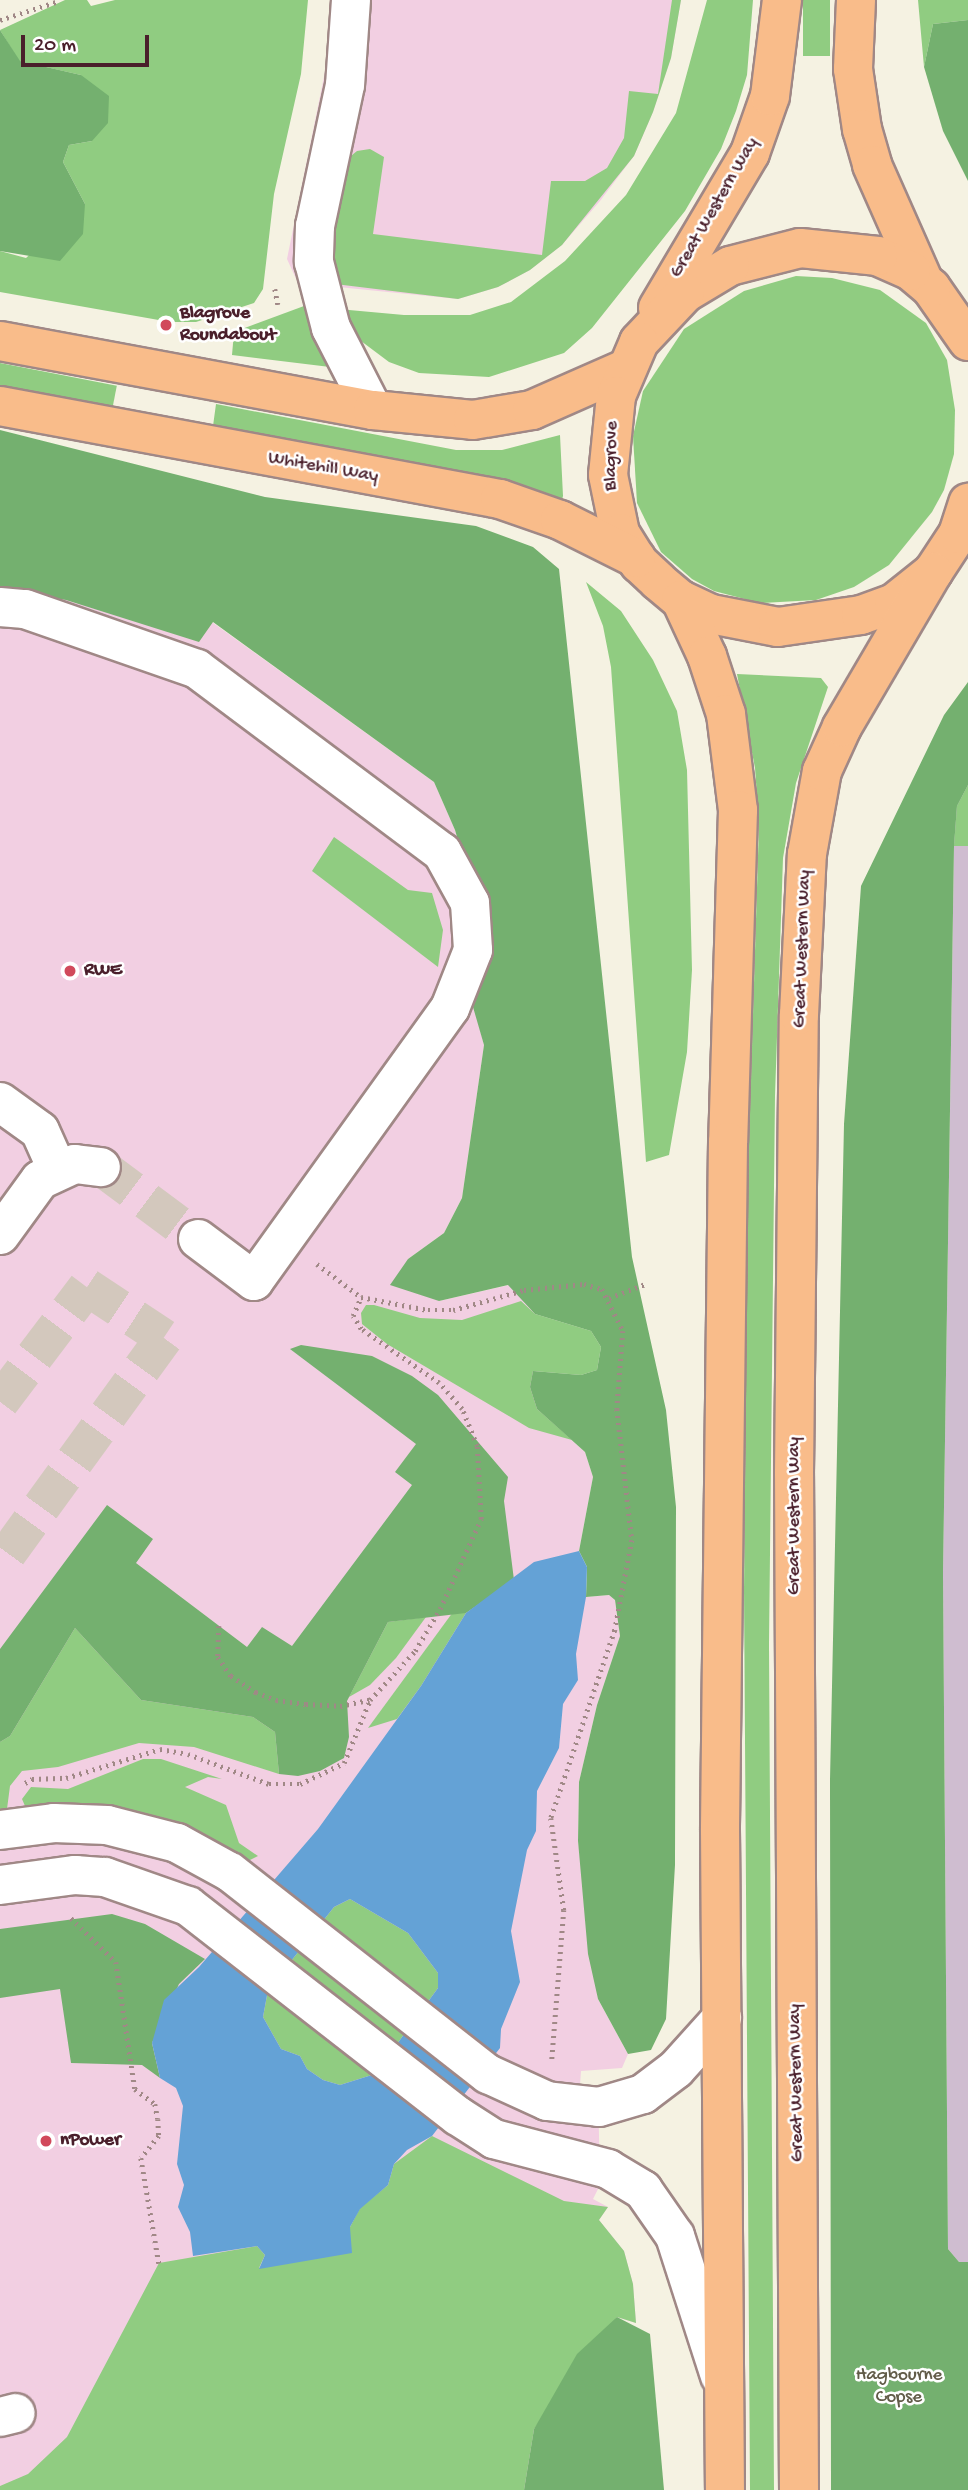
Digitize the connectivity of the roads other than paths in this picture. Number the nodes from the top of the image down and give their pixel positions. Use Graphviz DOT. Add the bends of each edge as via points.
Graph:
graph roads {
  1 [pos="351,0"];
  2 [pos="782,0"];
  3 [pos="856,0"];
  4 [pos="945,300"];
  5 [pos="647,328"];
  6 [pos="0,341"];
  7 [pos="968,341"];
  8 [pos="625,369"];
  9 [pos="0,406"];
  10 [pos="373,410"];
  11 [pos="965,522"];
  12 [pos="636,558"];
  13 [pos="933,572"];
  14 [pos="681,600"];
  15 [pos="0,607"];
  16 [pos="0,1102"];
  17 [pos="101,1167"];
  18 [pos="57,1169"];
  19 [pos="0,1235"];
  20 [pos="198,1239"];
  21 [pos="9,1829"];
  22 [pos="0,1885"];
  23 [pos="722,2018"];
  24 [pos="724,2388"];
  25 [pos="725,2490"];
  26 [pos="799,2490"];
  1 -- 10 [label="lane" via="345,85 314,226 314,262 331,328"];
  2 -- 5 [label="main road, Great Western Way" via="770,96 750,153"];
  3 -- 4 [label="main road" via="853,69 862,129 877,176"];
  4 -- 5 [label="main road, Blagrove" via="896,263 860,252 817,247 781,251 715,274 685,293"];
  4 -- 7 [label="main road, Blagrove"];
  5 -- 8 [label="main road, Blagrove"];
  6 -- 10 [label="main road"];
  8 -- 10 [label="main road" via="501,419 431,418"];
  8 -- 12 [label="main road, Blagrove" via="613,411 608,475 614,518"];
  9 -- 12 [label="main road, Whitehill Way" via="194,446 500,499 560,520"];
  11 -- 13 [label="main road, Blagrove"];
  12 -- 14 [label="main road, Blagrove"];
  13 -- 14 [label="main road, Blagrove" via="879,610 801,625 755,626"];
  13 -- 26 [label="main road, Great Western Way" via="827,760 815,795 807,854 799,1015 794,1474"];
  14 -- 23 [label="main road" via="726,714 738,810 728,1142"];
  15 -- 20 [label="lane" via="25,609 197,669 442,852 470,903 473,950 450,1008 254,1281"];
  16 -- 18 [label="lane" via="40,1131"];
  17 -- 18 [label="lane" via="75,1164"];
  18 -- 19 [label="lane" via="40,1180"];
  21 -- 23 [label="lane" via="54,1823 107,1825 177,1843 255,1891 488,2074 547,2101 599,2106 643,2094 676,2069"];
  22 -- 24 [label="lane" via="75,1875 106,1877 188,1906 458,2116 494,2139 608,2169 643,2190 675,2236"];
  23 -- 24 [label="main road"];
  24 -- 25 [label="main road"];
}
